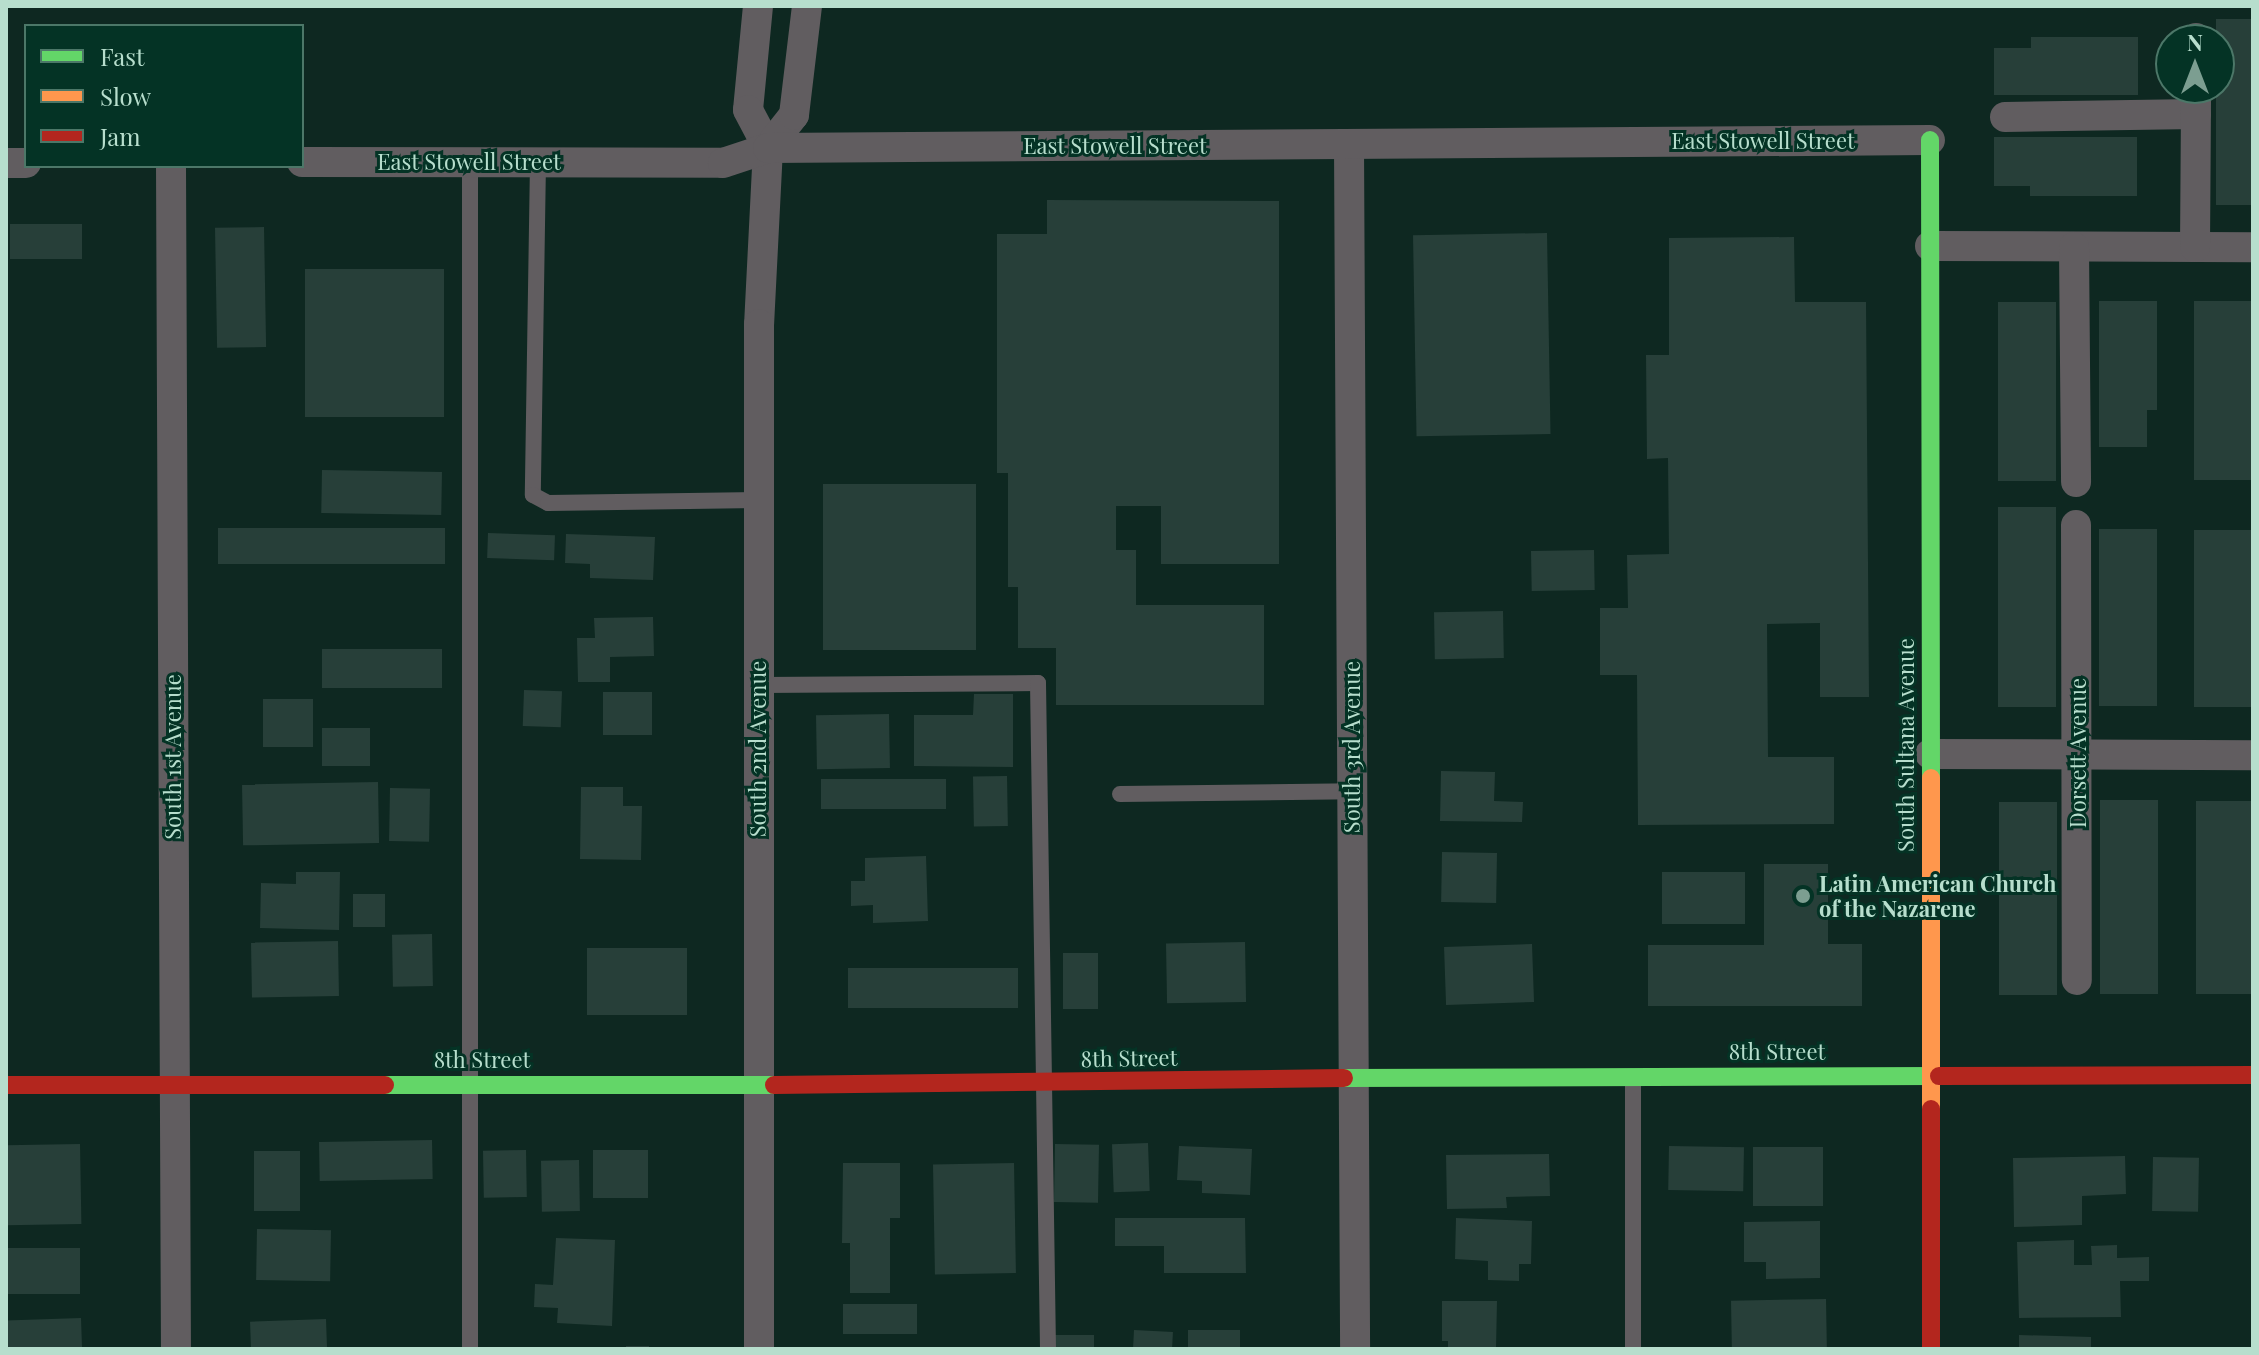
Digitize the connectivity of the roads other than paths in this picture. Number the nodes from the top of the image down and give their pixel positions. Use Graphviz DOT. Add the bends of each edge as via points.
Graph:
graph roads {
  1 [pos="758,6"];
  2 [pos="807,6"];
  3 [pos="2160,104"];
  4 [pos="2196,104"];
  5 [pos="2005,117"];
  6 [pos="1930,140"];
  7 [pos="1349,144"];
  8 [pos="768,148"];
  9 [pos="304,162"];
  10 [pos="470,162"];
  11 [pos="538,162"];
  12 [pos="171,168"];
  13 [pos="1930,246"];
  14 [pos="2074,247"];
  15 [pos="2195,247"];
  16 [pos="2253,247"];
  17 [pos="2076,482"];
  18 [pos="758,500"];
  19 [pos="2076,525"];
  20 [pos="758,685"];
  21 [pos="1930,754"];
  22 [pos="2253,755"];
  23 [pos="2078,756"];
  24 [pos="1353,791"];
  25 [pos="1120,794"];
  26 [pos="2077,980"];
  27 [pos="1931,1075"];
  28 [pos="2253,1075"];
  29 [pos="1633,1076"];
  30 [pos="1354,1078"];
  31 [pos="175,1084"];
  32 [pos="468,1084"];
  33 [pos="1047,1084"];
  34 [pos="6,1085"];
  35 [pos="758,1085"];
  36 [pos="176,1349"];
  37 [pos="470,1349"];
  38 [pos="759,1349"];
  39 [pos="1048,1349"];
  40 [pos="1355,1349"];
  41 [pos="1633,1349"];
  42 [pos="1931,1349"];
  1 -- 8 [label="street" via="748,110"];
  2 -- 8 [label="street" via="794,115"];
  3 -- 5 [label="street"];
  4 -- 15 [label="street"];
  6 -- 7 [label="street, East Stowell Street"];
  6 -- 13 [label="street, South Sultana Avenue"];
  7 -- 8 [label="street, East Stowell Street"];
  7 -- 24 [label="street, South 3rd Avenue"];
  8 -- 11 [label="street, East Stowell Street" via="723,163"];
  8 -- 18 [label="street, South 2nd Avenue"];
  9 -- 10 [label="street, East Stowell Street"];
  10 -- 11 [label="street, East Stowell Street"];
  10 -- 32 [label="lane"];
  11 -- 18 [label="lane" via="533,495 548,503"];
  12 -- 31 [label="street, South 1st Avenue"];
  13 -- 14 [label="street"];
  13 -- 21 [label="street, South Sultana Avenue"];
  14 -- 15 [label="street"];
  14 -- 17 [label="street"];
  15 -- 16 [label="street"];
  18 -- 20 [label="street, South 2nd Avenue"];
  19 -- 23 [label="street, Dorsett Avenue"];
  20 -- 33 [label="lane" via="1038,683"];
  20 -- 35 [label="street, South 2nd Avenue"];
  21 -- 23 [label="street"];
  21 -- 27 [label="street, South Sultana Avenue"];
  22 -- 23 [label="street"];
  23 -- 26 [label="street, Dorsett Avenue"];
  24 -- 25 [label="lane"];
  24 -- 30 [label="street, South 3rd Avenue"];
  27 -- 28 [label="street, 8th Street"];
  27 -- 29 [label="street, 8th Street"];
  27 -- 42 [label="street, South Sultana Avenue"];
  29 -- 30 [label="street, 8th Street"];
  29 -- 41 [label="lane"];
  30 -- 33 [label="street, 8th Street"];
  30 -- 40 [label="street, South 3rd Avenue"];
  31 -- 32 [label="street, 8th Street"];
  31 -- 34 [label="street, 8th Street"];
  31 -- 36 [label="street, South 1st Avenue"];
  32 -- 35 [label="street, 8th Street"];
  32 -- 37 [label="lane"];
  33 -- 35 [label="street, 8th Street"];
  33 -- 39 [label="lane"];
  35 -- 38 [label="street, South 2nd Avenue"];
}
